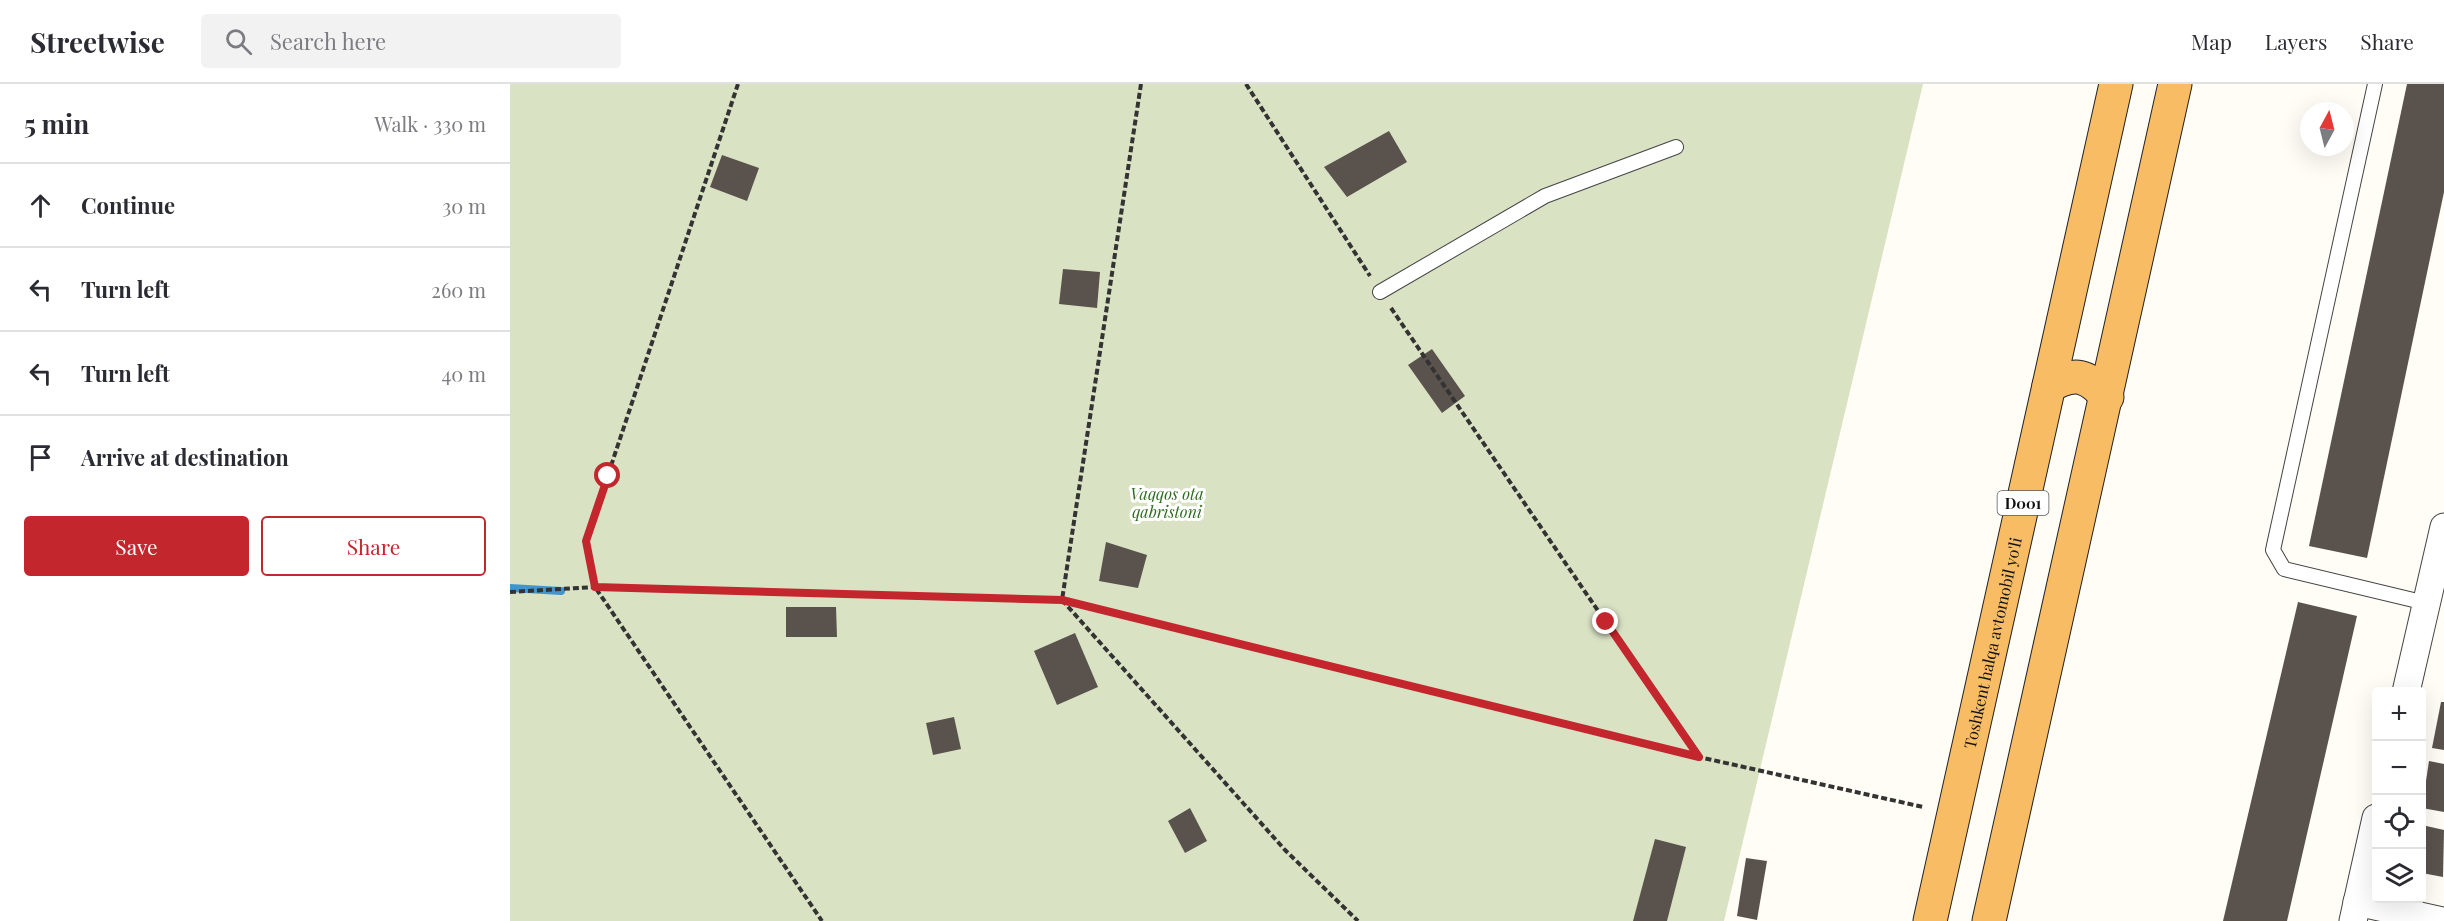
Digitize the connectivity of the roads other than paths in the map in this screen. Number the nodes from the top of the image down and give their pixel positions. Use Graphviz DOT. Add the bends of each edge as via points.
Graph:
graph roads {
  1 [pos="2096,84"];
  2 [pos="2116,84"];
  3 [pos="2175,84"];
  4 [pos="2185,84"];
  5 [pos="2375,84"];
  6 [pos="1676,147"];
  7 [pos="2095,180"];
  8 [pos="2152,188"];
  9 [pos="1380,292"];
  10 [pos="2049,386"];
  11 [pos="2107,397"];
  12 [pos="2444,527"];
  13 [pos="2426,603"];
  14 [pos="2407,687"];
  15 [pos="2372,836"];
  16 [pos="2355,912"];
  17 [pos="1930,921"];
  18 [pos="1989,921"];
  19 [pos="2442,921"];
  1 -- 7 [label="highway"];
  2 -- 7 [label="highway, Toshkent halqa avtomobil yo'li / D001"];
  3 -- 8 [label="highway"];
  4 -- 8 [label="highway"];
  5 -- 13 [label="lane" via="2273,550 2284,569"];
  6 -- 9 [label="lane" via="1545,196"];
  7 -- 10 [label="highway, Toshkent halqa avtomobil yo'li / D001"];
  8 -- 11 [label="highway"];
  10 -- 11 [label="highway" via="2065,377 2080,376 2096,384"];
  10 -- 17 [label="highway, Toshkent halqa avtomobil yo'li / D001"];
  11 -- 18 [label="highway"];
  12 -- 13 [label="street"];
  13 -- 14 [label="street"];
  15 -- 16 [label="street"];
  16 -- 19 [label="street"];
}
